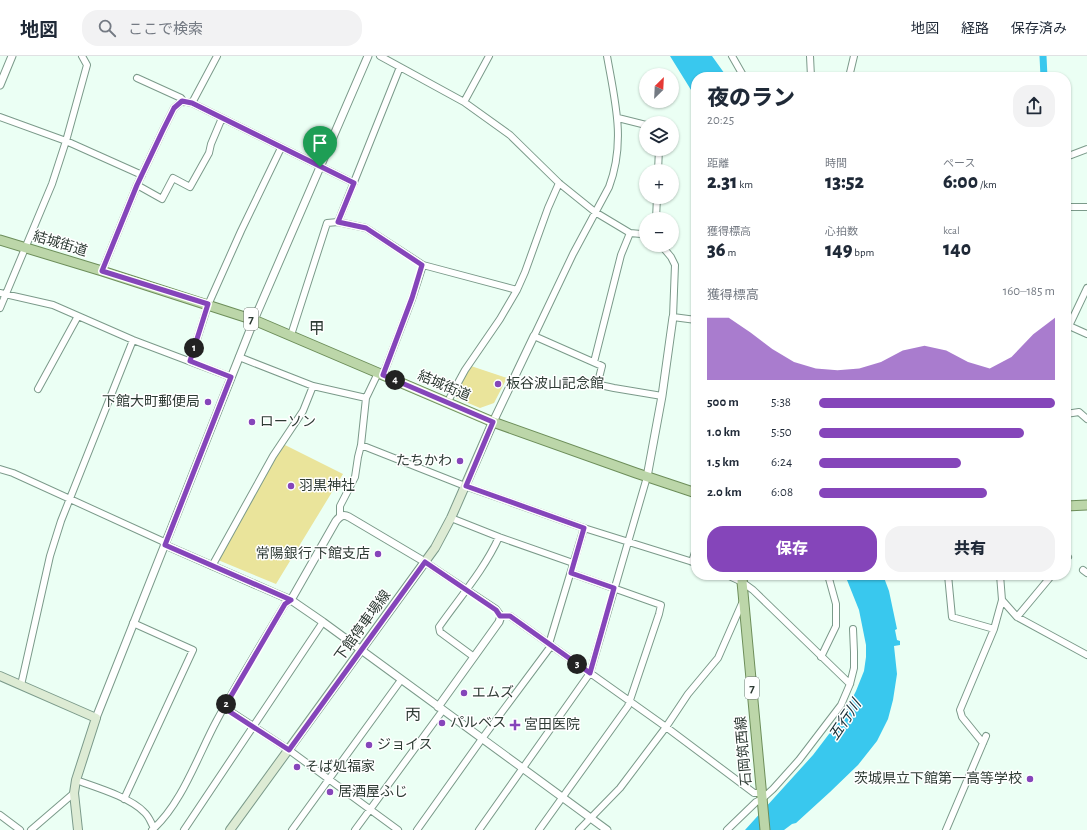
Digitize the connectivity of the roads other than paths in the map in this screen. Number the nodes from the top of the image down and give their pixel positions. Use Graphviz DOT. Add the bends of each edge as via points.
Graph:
graph roads {
  1 [pos="12,56"];
  2 [pos="82,56"];
  3 [pos="217,56"];
  4 [pos="368,56"];
  5 [pos="380,56"];
  6 [pos="490,56"];
  7 [pos="607,56"];
  8 [pos="732,56"];
  9 [pos="810,56"];
  10 [pos="854,56"];
  11 [pos="400,68"];
  12 [pos="741,72"];
  13 [pos="811,72"];
  14 [pos="850,72"];
  15 [pos="137,78"];
  16 [pos="0,85"];
  17 [pos="184,102"];
  18 [pos="464,102"];
  19 [pos="192,103"];
  20 [pos="0,117"];
  21 [pos="222,118"];
  22 [pos="618,118"];
  23 [pos="639,123"];
  24 [pos="66,141"];
  25 [pos="281,148"];
  26 [pos="1087,149"];
  27 [pos="1071,154"];
  28 [pos="320,167"];
  29 [pos="142,175"];
  30 [pos="354,183"];
  31 [pos="559,183"];
  32 [pos="137,185"];
  33 [pos="1087,206"];
  34 [pos="1071,207"];
  35 [pos="596,212"];
  36 [pos="338,222"];
  37 [pos="630,233"];
  38 [pos="639,234"];
  39 [pos="0,240"];
  40 [pos="25,248"];
  41 [pos="667,252"];
  42 [pos="422,265"];
  43 [pos="102,271"];
  44 [pos="1087,288"];
  45 [pos="517,290"];
  46 [pos="3,294"];
  47 [pos="208,304"];
  48 [pos="0,308"];
  49 [pos="78,316"];
  50 [pos="673,317"];
  51 [pos="691,319"];
  52 [pos="1071,319"];
  53 [pos="254,320"];
  54 [pos="1071,326"];
  55 [pos="1087,334"];
  56 [pos="291,335"];
  57 [pos="534,336"];
  58 [pos="133,340"];
  59 [pos="239,357"];
  60 [pos="190,361"];
  61 [pos="594,362"];
  62 [pos="380,374"];
  63 [pos="231,377"];
  64 [pos="313,386"];
  65 [pos="38,389"];
  66 [pos="662,396"];
  67 [pos="366,398"];
  68 [pos="447,402"];
  69 [pos="1071,413"];
  70 [pos="1087,419"];
  71 [pos="493,422"];
  72 [pos="362,445"];
  73 [pos="0,469"];
  74 [pos="647,477"];
  75 [pos="466,486"];
  76 [pos="691,491"];
  77 [pos="71,500"];
  78 [pos="1087,505"];
  79 [pos="1071,506"];
  80 [pos="340,516"];
  81 [pos="451,518"];
  82 [pos="584,528"];
  83 [pos="499,537"];
  84 [pos="629,542"];
  85 [pos="165,545"];
  86 [pos="425,562"];
  87 [pos="691,562"];
  88 [pos="573,563"];
  89 [pos="212,566"];
  90 [pos="571,573"];
  91 [pos="743,580"];
  92 [pos="744,580"];
  93 [pos="829,580"];
  94 [pos="948,580"];
  95 [pos="1000,580"];
  96 [pos="1048,580"];
  97 [pos="614,588"];
  98 [pos="466,590"];
  99 [pos="744,599"];
  100 [pos="291,600"];
  101 [pos="1002,600"];
  102 [pos="500,616"];
  103 [pos="1017,617"];
  104 [pos="323,622"];
  105 [pos="133,623"];
  106 [pos="853,629"];
  107 [pos="994,629"];
  108 [pos="550,645"];
  109 [pos="361,650"];
  110 [pos="1087,655"];
  111 [pos="474,656"];
  112 [pos="821,657"];
  113 [pos="590,673"];
  114 [pos="0,676"];
  115 [pos="401,680"];
  116 [pos="850,684"];
  117 [pos="20,685"];
  118 [pos="629,701"];
  119 [pos="224,708"];
  120 [pos="441,709"];
  121 [pos="96,718"];
  122 [pos="254,727"];
  123 [pos="666,727"];
  124 [pos="986,736"];
  125 [pos="482,739"];
  126 [pos="984,743"];
  127 [pos="289,750"];
  128 [pos="523,768"];
  129 [pos="76,780"];
  130 [pos="329,780"];
  131 [pos="74,793"];
  132 [pos="563,797"];
  133 [pos="762,798"];
  134 [pos="124,799"];
  135 [pos="370,809"];
  136 [pos="0,815"];
  137 [pos="591,818"];
  138 [pos="153,829"];
  139 [pos="20,830"];
  140 [pos="31,830"];
  141 [pos="78,830"];
  142 [pos="184,830"];
  143 [pos="230,830"];
  144 [pos="292,830"];
  145 [pos="355,830"];
  146 [pos="398,830"];
  147 [pos="417,830"];
  148 [pos="479,830"];
  149 [pos="539,830"];
  150 [pos="579,830"];
  151 [pos="608,830"];
  152 [pos="727,830"];
  153 [pos="765,830"];
  154 [pos="946,830"];
  1 -- 16 [label="street"];
  2 -- 24 [label="street" via="87,65"];
  3 -- 19 [label="street"];
  4 -- 28 [label="street"];
  5 -- 11 [label="street"];
  6 -- 18 [label="street"];
  7 -- 22 [label="street"];
  8 -- 12 [label="street"];
  9 -- 13 [label="street"];
  10 -- 14 [label="street"];
  11 -- 18 [label="street"];
  11 -- 30 [label="street"];
  15 -- 17 [label="street" via="181,98"];
  17 -- 19 [label="street"];
  17 -- 29 [label="street" via="174,108"];
  18 -- 31 [label="street" via="510,135"];
  19 -- 21 [label="street"];
  20 -- 24 [label="street"];
  21 -- 25 [label="street"];
  21 -- 32 [label="street" via="209,154 190,187 173,178 162,199"];
  22 -- 23 [label="street"];
  22 -- 35 [label="street" via="614,175"];
  24 -- 29 [label="street"];
  24 -- 40 [label="street" via="52,184"];
  25 -- 28 [label="street"];
  25 -- 47 [label="street"];
  26 -- 27 [label="street"];
  28 -- 30 [label="street"];
  28 -- 53 [label="street"];
  29 -- 32 [label="street"];
  30 -- 36 [label="street"];
  31 -- 35 [label="street"];
  31 -- 45 [label="street"];
  32 -- 43 [label="street"];
  33 -- 34 [label="street"];
  35 -- 37 [label="street"];
  35 -- 57 [label="street"];
  36 -- 42 [label="street" via="366,228"];
  36 -- 56 [label="street" via="328,223"];
  37 -- 38 [label="street"];
  37 -- 61 [label="street" via="621,255"];
  39 -- 40 [label="main road, 結城街道 / 7"];
  40 -- 43 [label="main road, 結城街道 / 7"];
  40 -- 46 [label="street"];
  41 -- 50 [label="street" via="676,266"];
  42 -- 45 [label="street"];
  42 -- 62 [label="street" via="412,298"];
  43 -- 47 [label="main road, 結城街道 / 7"];
  44 -- 52 [label="street"];
  45 -- 68 [label="street"];
  46 -- 48 [label="street"];
  46 -- 49 [label="street" via="53,305"];
  47 -- 53 [label="main road, 結城街道 / 7"];
  47 -- 60 [label="street"];
  49 -- 58 [label="street"];
  49 -- 65 [label="street"];
  50 -- 51 [label="street"];
  50 -- 66 [label="street"];
  53 -- 56 [label="main road, 結城街道 / 7"];
  53 -- 59 [label="street"];
  54 -- 55 [label="street"];
  56 -- 62 [label="main road, 結城街道 / 7"];
  57 -- 61 [label="street"];
  57 -- 71 [label="street"];
  58 -- 60 [label="street"];
  58 -- 77 [label="street"];
  59 -- 63 [label="street"];
  59 -- 64 [label="street"];
  60 -- 63 [label="street"];
  61 -- 66 [label="street" via="602,366 598,382 600,384"];
  62 -- 67 [label="street"];
  62 -- 68 [label="main road, 結城街道 / 7"];
  63 -- 85 [label="street"];
  64 -- 67 [label="street"];
  64 -- 89 [label="street" via="303,411 273,456"];
  66 -- 74 [label="street"];
  67 -- 72 [label="street"];
  68 -- 71 [label="main road, 結城街道 / 7"];
  69 -- 70 [label="street" via="1079,412"];
  71 -- 74 [label="main road, 結城街道 / 7"];
  71 -- 75 [label="main road, 下館停車場線"];
  72 -- 75 [label="street"];
  72 -- 80 [label="street" via="355,476 340,506"];
  73 -- 77 [label="street"];
  74 -- 76 [label="main road, 結城街道 / 7"];
  74 -- 84 [label="street"];
  75 -- 81 [label="main road, 下館停車場線"];
  75 -- 82 [label="street"];
  77 -- 85 [label="street" via="162,541"];
  77 -- 117 [label="street" via="50,556"];
  78 -- 79 [label="main road"];
  80 -- 86 [label="street" via="349,517"];
  80 -- 100 [label="street"];
  81 -- 83 [label="street"];
  81 -- 86 [label="main road, 下館停車場線"];
  82 -- 84 [label="street"];
  82 -- 88 [label="street"];
  83 -- 88 [label="street"];
  83 -- 98 [label="street"];
  84 -- 87 [label="street"];
  84 -- 97 [label="street"];
  85 -- 89 [label="street"];
  85 -- 105 [label="street"];
  86 -- 98 [label="street"];
  86 -- 109 [label="main road, 下館停車場線"];
  88 -- 90 [label="street"];
  89 -- 100 [label="street"];
  90 -- 97 [label="street"];
  90 -- 108 [label="street"];
  91 -- 99 [label="main road, 石岡筑西線 / 7"];
  92 -- 112 [label="street"];
  93 -- 112 [label="street" via="836,604 836,626"];
  94 -- 107 [label="street" via="952,617"];
  95 -- 101 [label="street"];
  96 -- 103 [label="street"];
  97 -- 113 [label="street"];
  97 -- 118 [label="street" via="661,605"];
  98 -- 102 [label="street" via="496,610"];
  98 -- 111 [label="street" via="439,627 440,632"];
  99 -- 123 [label="street" via="718,658 688,694"];
  99 -- 133 [label="main road, 石岡筑西線 / 7"];
  100 -- 104 [label="street"];
  100 -- 119 [label="street" via="285,604"];
  101 -- 103 [label="street"];
  101 -- 107 [label="street"];
  102 -- 108 [label="street" via="510,616"];
  102 -- 111 [label="street" via="499,622"];
  103 -- 110 [label="street"];
  104 -- 109 [label="street"];
  104 -- 122 [label="street"];
  105 -- 121 [label="street"];
  105 -- 134 [label="street" via="193,650"];
  106 -- 116 [label="street" via="854,668"];
  107 -- 126 [label="street" via="960,710 962,717"];
  108 -- 113 [label="street"];
  108 -- 125 [label="street"];
  109 -- 115 [label="street"];
  109 -- 127 [label="main road, 下館停車場線"];
  111 -- 120 [label="street"];
  112 -- 116 [label="street"];
  113 -- 118 [label="street"];
  113 -- 128 [label="street"];
  114 -- 117 [label="main road"];
  115 -- 120 [label="street"];
  115 -- 130 [label="street"];
  116 -- 133 [label="street" via="831,720 773,789"];
  117 -- 121 [label="main road"];
  118 -- 123 [label="street"];
  118 -- 132 [label="street" via="628,706"];
  119 -- 122 [label="street"];
  119 -- 138 [label="street" via="178,798"];
  120 -- 125 [label="street"];
  120 -- 135 [label="street"];
  121 -- 129 [label="main road"];
  122 -- 127 [label="street"];
  122 -- 142 [label="street"];
  123 -- 133 [label="street"];
  123 -- 137 [label="street" via="620,788"];
  124 -- 126 [label="street"];
  125 -- 128 [label="street"];
  125 -- 147 [label="street"];
  126 -- 154 [label="street"];
  127 -- 130 [label="street"];
  127 -- 143 [label="main road, 下館停車場線"];
  128 -- 132 [label="street"];
  128 -- 148 [label="street"];
  129 -- 131 [label="main road"];
  129 -- 134 [label="street"];
  130 -- 135 [label="street"];
  130 -- 144 [label="street"];
  131 -- 140 [label="street"];
  131 -- 141 [label="main road"];
  132 -- 137 [label="street"];
  132 -- 149 [label="street"];
  133 -- 152 [label="street"];
  133 -- 153 [label="main road, 石岡筑西線 / 7"];
  134 -- 138 [label="street" via="143,810"];
  135 -- 145 [label="street"];
  135 -- 146 [label="street"];
  136 -- 139 [label="street"];
  137 -- 150 [label="street"];
  137 -- 151 [label="street"];
}
